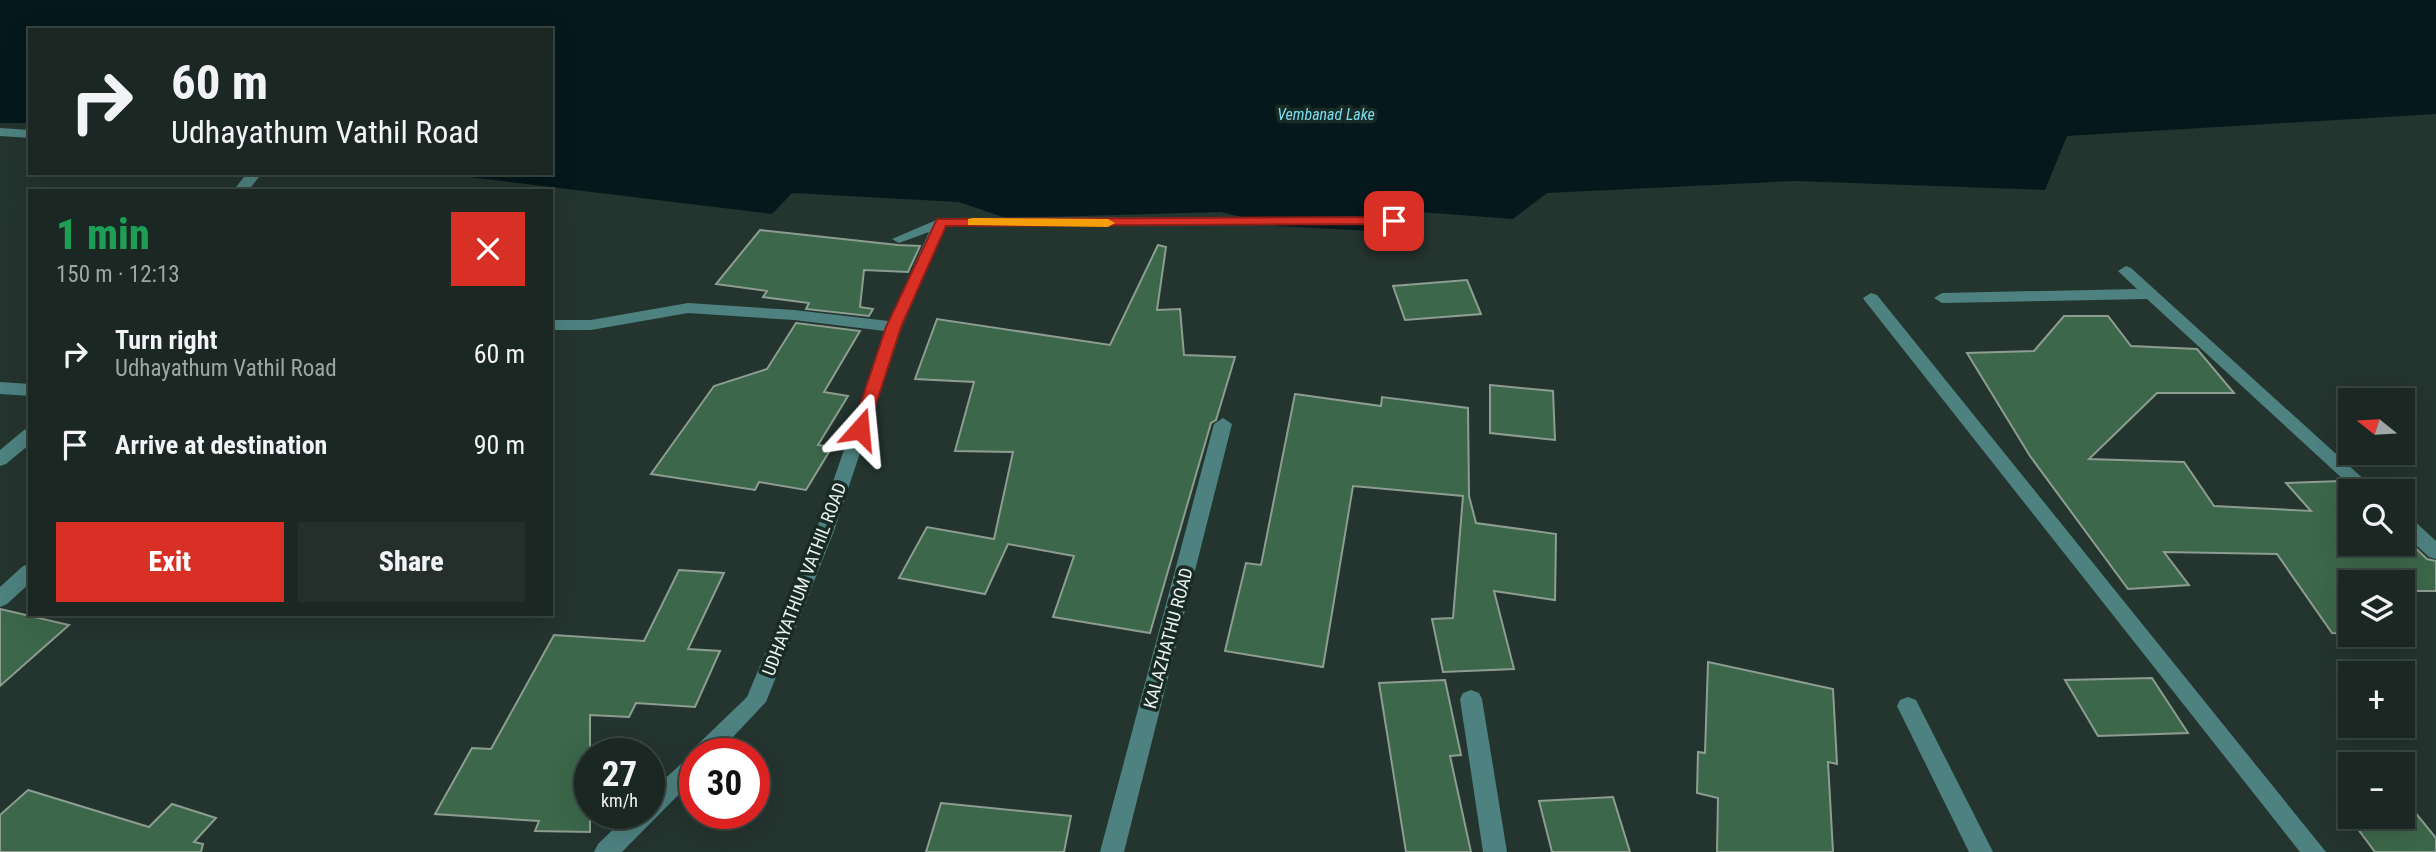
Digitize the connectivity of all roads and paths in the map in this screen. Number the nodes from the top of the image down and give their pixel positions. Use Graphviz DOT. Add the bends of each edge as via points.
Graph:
graph roads {
  1 [pos="0,132"];
  2 [pos="28,134"];
  3 [pos="253,175"];
  4 [pos="242,189"];
  5 [pos="1394,221"];
  6 [pos="942,222"];
  7 [pos="900,239"];
  8 [pos="2126,271"];
  9 [pos="2150,294"];
  10 [pos="1871,298"];
  11 [pos="1941,299"];
  12 [pos="553,325"];
  13 [pos="894,327"];
  14 [pos="0,388"];
  15 [pos="28,390"];
  16 [pos="1223,424"];
  17 [pos="28,436"];
  18 [pos="0,460"];
  19 [pos="2355,479"];
  20 [pos="2415,533"];
  21 [pos="2436,552"];
  22 [pos="28,573"];
  23 [pos="0,599"];
  24 [pos="1471,699"];
  25 [pos="1908,706"];
  26 [pos="719,738"];
  27 [pos="679,778"];
  28 [pos="665,792"];
  29 [pos="629,829"];
  30 [pos="606,852"];
  31 [pos="1112,852"];
  32 [pos="1495,852"];
  33 [pos="1981,852"];
  34 [pos="2314,852"];
  1 -- 2 [label="street"];
  3 -- 4 [label="street"];
  5 -- 6 [label="street"];
  6 -- 7 [label="street"];
  6 -- 13 [label="street, UDHAYATHUM VATHIL ROAD"];
  8 -- 9 [label="street"];
  9 -- 11 [label="street"];
  9 -- 19 [label="street"];
  10 -- 34 [label="street"];
  12 -- 13 [label="street" via="591,325 688,308"];
  13 -- 26 [label="street, UDHAYATHUM VATHIL ROAD" via="825,531 755,702"];
  14 -- 15 [label="street"];
  16 -- 31 [label="street, KALAZHATHU ROAD"];
  17 -- 18 [label="street"];
  20 -- 21 [label="street"];
  22 -- 23 [label="street"];
  24 -- 32 [label="street"];
  25 -- 33 [label="street"];
  27 -- 28 [label="street"];
  29 -- 30 [label="street"];
}
